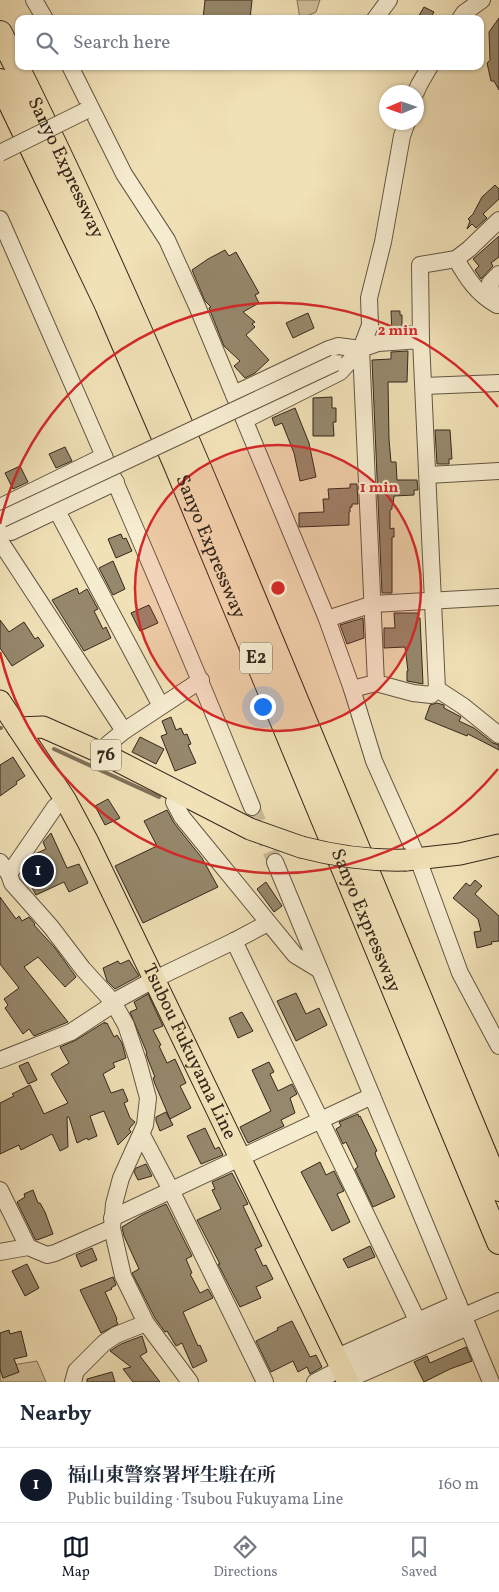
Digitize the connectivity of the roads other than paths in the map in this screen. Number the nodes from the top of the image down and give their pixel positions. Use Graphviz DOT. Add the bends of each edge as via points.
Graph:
graph roads {
  1 [pos="34,0"];
  2 [pos="389,0"];
  3 [pos="482,0"];
  4 [pos="43,15"];
  5 [pos="379,15"];
  6 [pos="463,15"];
  7 [pos="0,33"];
  8 [pos="15,63"];
  9 [pos="19,70"];
  10 [pos="72,70"];
  11 [pos="428,70"];
  12 [pos="0,81"];
  13 [pos="419,85"];
  14 [pos="88,110"];
  15 [pos="404,130"];
  16 [pos="0,153"];
  17 [pos="0,219"];
  18 [pos="499,220"];
  19 [pos="456,259"];
  20 [pos="499,274"];
  21 [pos="499,299"];
  22 [pos="499,305"];
  23 [pos="421,340"];
  24 [pos="361,349"];
  25 [pos="499,383"];
  26 [pos="424,386"];
  27 [pos="234,394"];
  28 [pos="245,420"];
  29 [pos="104,456"];
  30 [pos="499,471"];
  31 [pos="428,475"];
  32 [pos="116,482"];
  33 [pos="56,509"];
  34 [pos="0,519"];
  35 [pos="0,541"];
  36 [pos="499,597"];
  37 [pos="433,600"];
  38 [pos="373,604"];
  39 [pos="327,619"];
  40 [pos="200,680"];
  41 [pos="376,683"];
  42 [pos="437,688"];
  43 [pos="352,689"];
  44 [pos="0,700"];
  45 [pos="161,706"];
  46 [pos="18,728"];
  47 [pos="124,731"];
  48 [pos="499,735"];
  49 [pos="104,754"];
  50 [pos="178,792"];
  51 [pos="65,798"];
  52 [pos="252,807"];
  53 [pos="499,845"];
  54 [pos="412,859"];
  55 [pos="275,862"];
  56 [pos="5,876"];
  57 [pos="268,923"];
  58 [pos="302,930"];
  59 [pos="281,939"];
  60 [pos="234,941"];
  61 [pos="318,969"];
  62 [pos="155,979"];
  63 [pos="113,1002"];
  64 [pos="499,1046"];
  65 [pos="0,1060"];
  66 [pos="372,1096"];
  67 [pos="321,1121"];
  68 [pos="142,1135"];
  69 [pos="241,1159"];
  70 [pos="499,1189"];
  71 [pos="0,1190"];
  72 [pos="171,1190"];
  73 [pos="112,1223"];
  74 [pos="499,1242"];
  75 [pos="28,1247"];
  76 [pos="0,1252"];
  77 [pos="499,1301"];
  78 [pos="464,1315"];
  79 [pos="418,1322"];
  80 [pos="146,1323"];
  81 [pos="344,1372"];
  82 [pos="73,1382"];
  83 [pos="190,1382"];
  84 [pos="265,1382"];
  85 [pos="315,1382"];
  86 [pos="492,1382"];
  1 -- 4 [label="street"];
  2 -- 5 [label="street"];
  3 -- 6 [label="street"];
  7 -- 8 [label="highway, Sanyo Expressway / E2"];
  9 -- 70 [label="highway, Sanyo Expressway / E2" via="125,294 195,457"];
  10 -- 14 [label="street"];
  11 -- 13 [label="street"];
  12 -- 74 [label="highway, Sanyo Expressway / E2" via="107,305 172,456"];
  14 -- 16 [label="street, bridge"];
  14 -- 27 [label="street" via="167,240"];
  15 -- 24 [label="street" via="369,298 370,325"];
  17 -- 29 [label="street"];
  18 -- 19 [label="street"];
  19 -- 22 [label="street" via="470,284 486,299"];
  19 -- 23 [label="street" via="420,265"];
  20 -- 21 [label="street" via="490,283 491,290"];
  23 -- 24 [label="street" via="378,343"];
  23 -- 26 [label="street"];
  24 -- 27 [label="street" via="338,346 329,349"];
  24 -- 28 [label="street" via="340,372"];
  24 -- 34 [label="street, bridge"];
  24 -- 38 [label="street"];
  25 -- 26 [label="street"];
  26 -- 31 [label="street"];
  27 -- 28 [label="street"];
  28 -- 39 [label="street"];
  29 -- 32 [label="street"];
  29 -- 34 [label="street"];
  30 -- 31 [label="street"];
  31 -- 37 [label="street"];
  32 -- 33 [label="street"];
  32 -- 40 [label="street"];
  33 -- 34 [label="street" via="11,532"];
  33 -- 45 [label="street"];
  35 -- 47 [label="street"];
  36 -- 37 [label="street"];
  37 -- 38 [label="street"];
  37 -- 42 [label="street"];
  38 -- 39 [label="street"];
  38 -- 41 [label="street"];
  39 -- 43 [label="street"];
  40 -- 45 [label="street"];
  40 -- 52 [label="street"];
  41 -- 42 [label="street" via="431,695"];
  41 -- 43 [label="street"];
  42 -- 48 [label="street"];
  43 -- 54 [label="street" via="374,761"];
  44 -- 46 [label="main road, Tsubou Fukuyama Line"];
  45 -- 47 [label="street"];
  46 -- 49 [label="main road, 76" via="43,727"];
  46 -- 51 [label="main road, Tsubou Fukuyama Line"];
  47 -- 49 [label="street" via="108,744"];
  49 -- 50 [label="main road, 76"];
  50 -- 54 [label="main road, 76, bridge" via="250,829 301,847 326,854 385,860"];
  50 -- 57 [label="street" via="174,802 182,817"];
  51 -- 56 [label="street" via="55,806"];
  51 -- 62 [label="main road, Tsubou Fukuyama Line"];
  53 -- 54 [label="main road, 76" via="460,854"];
  54 -- 64 [label="street" via="460,973"];
  55 -- 58 [label="street"];
  56 -- 63 [label="street"];
  57 -- 59 [label="street"];
  57 -- 60 [label="street"];
  58 -- 59 [label="street" via="299,940 293,943"];
  58 -- 61 [label="street"];
  59 -- 61 [label="street" via="295,956"];
  60 -- 62 [label="street"];
  60 -- 67 [label="street"];
  61 -- 66 [label="street"];
  62 -- 63 [label="street"];
  62 -- 69 [label="main road, Tsubou Fukuyama Line"];
  63 -- 65 [label="street" via="71,1032"];
  63 -- 68 [label="street" via="126,1025 148,1098"];
  66 -- 67 [label="street"];
  66 -- 78 [label="street"];
  67 -- 69 [label="street"];
  67 -- 79 [label="street"];
  68 -- 72 [label="street"];
  68 -- 73 [label="street" via="121,1178"];
  69 -- 72 [label="street"];
  69 -- 81 [label="main road, Tsubou Fukuyama Line"];
  71 -- 75 [label="street"];
  72 -- 73 [label="street"];
  72 -- 84 [label="street"];
  73 -- 75 [label="street" via="55,1253 47,1255"];
  73 -- 80 [label="street" via="123,1276"];
  75 -- 76 [label="street"];
  77 -- 78 [label="street"];
  78 -- 79 [label="street"];
  78 -- 81 [label="street"];
  78 -- 86 [label="street"];
  79 -- 81 [label="street"];
  80 -- 82 [label="street" via="104,1343 76,1371"];
  80 -- 83 [label="street"];
  81 -- 85 [label="street"];
}
